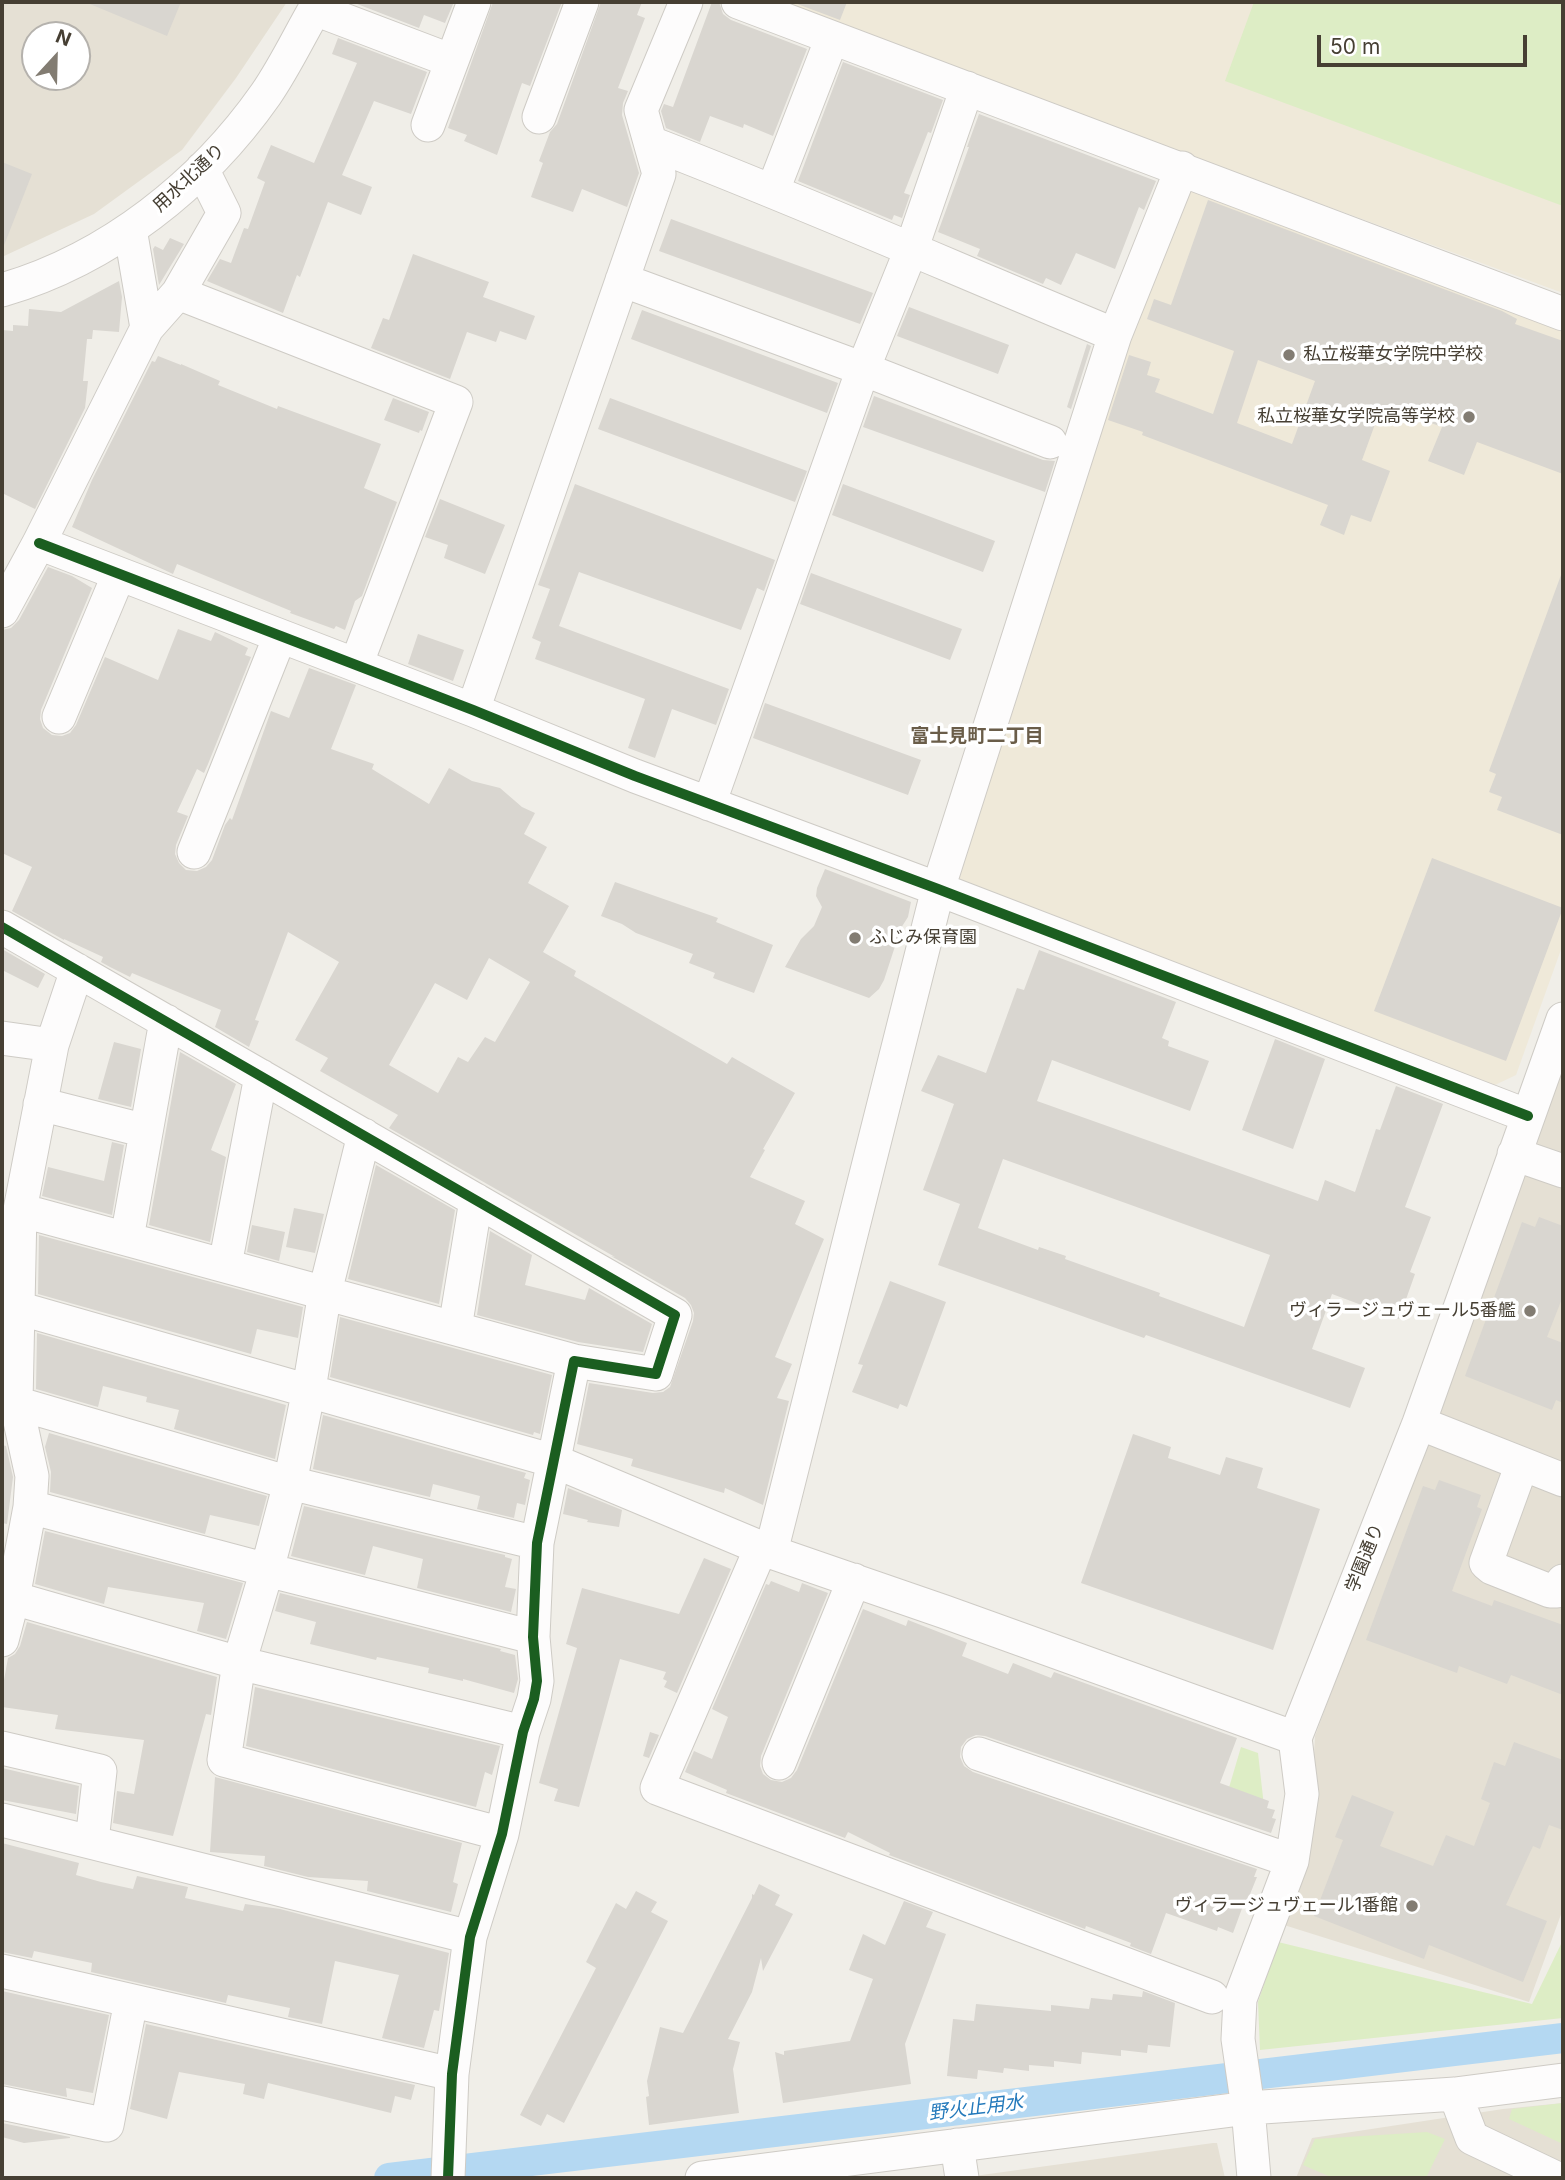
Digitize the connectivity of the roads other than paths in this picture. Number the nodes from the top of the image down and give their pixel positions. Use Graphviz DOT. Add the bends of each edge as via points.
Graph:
graph roads {
  1 [pos="474,2"];
  2 [pos="582,2"];
  3 [pos="685,2"];
  4 [pos="738,2"];
  5 [pos="317,5"];
  6 [pos="832,38"];
  7 [pos="452,61"];
  8 [pos="967,88"];
  9 [pos="539,117"];
  10 [pos="428,125"];
  11 [pos="651,143"];
  12 [pos="202,169"];
  13 [pos="1182,169"];
  14 [pos="774,190"];
  15 [pos="131,229"];
  16 [pos="911,250"];
  17 [pos="622,280"];
  18 [pos="2,290"];
  19 [pos="178,293"];
  20 [pos="1563,314"];
  21 [pos="147,328"];
  22 [pos="1115,335"];
  23 [pos="863,369"];
  24 [pos="1050,442"];
  25 [pos="39,543"];
  26 [pos="119,574"];
  27 [pos="2,611"];
  28 [pos="280,636"];
  29 [pos="356,665"];
  30 [pos="473,710"];
  31 [pos="59,717"];
  32 [pos="709,804"];
  33 [pos="194,852"];
  34 [pos="938,890"];
  35 [pos="2,927"];
  36 [pos="77,970"];
  37 [pos="1563,1019"];
  38 [pos="166,1021"];
  39 [pos="2,1038"];
  40 [pos="52,1045"];
  41 [pos="261,1076"];
  42 [pos="40,1104"];
  43 [pos="1528,1116"];
  44 [pos="146,1131"];
  45 [pos="363,1135"];
  46 [pos="1514,1154"];
  47 [pos="1563,1171"];
  48 [pos="476,1200"];
  49 [pos="20,1210"];
  50 [pos="127,1238"];
  51 [pos="225,1265"];
  52 [pos="13,1286"];
  53 [pos="325,1292"];
  54 [pos="455,1328"];
  55 [pos="574,1361"];
  56 [pos="309,1389"];
  57 [pos="13,1423"];
  58 [pos="1419,1423"];
  59 [pos="554,1461"];
  60 [pos="1522,1464"];
  61 [pos="1563,1480"];
  62 [pos="290,1483"];
  63 [pos="30,1507"];
  64 [pos="537,1543"];
  65 [pos="766,1550"];
  66 [pos="267,1570"];
  67 [pos="854,1580"];
  68 [pos="1563,1581"];
  69 [pos="13,1598"];
  70 [pos="533,1637"];
  71 [pos="2,1640"];
  72 [pos="239,1663"];
  73 [pos="523,1732"];
  74 [pos="1295,1738"];
  75 [pos="2,1748"];
  76 [pos="979,1754"];
  77 [pos="779,1763"];
  78 [pos="2,1820"];
  79 [pos="502,1835"];
  80 [pos="92,1841"];
  81 [pos="1293,1861"];
  82 [pos="470,1937"];
  83 [pos="2,1971"];
  84 [pos="1212,1997"];
  85 [pos="131,2001"];
  86 [pos="452,2074"];
  87 [pos="1563,2080"];
  88 [pos="1455,2094"];
  89 [pos="1247,2099"];
  90 [pos="2,2103"];
  91 [pos="957,2145"];
  92 [pos="447,2168"];
  93 [pos="743,2176"];
  94 [pos="702,2178"];
  95 [pos="962,2178"];
  96 [pos="1254,2178"];
  97 [pos="1556,2178"];
  1 -- 7 [label="street"];
  2 -- 9 [label="street"];
  3 -- 11 [label="street" via="641,110"];
  4 -- 6 [label="street"];
  5 -- 7 [label="street"];
  5 -- 12 [label="street, 用水北通り" via="266,93"];
  6 -- 8 [label="street"];
  6 -- 14 [label="street"];
  7 -- 10 [label="street"];
  8 -- 13 [label="street"];
  8 -- 16 [label="street"];
  11 -- 14 [label="street"];
  11 -- 17 [label="street" via="659,174"];
  12 -- 15 [label="street, 用水北通り"];
  12 -- 19 [label="street" via="224,213"];
  13 -- 20 [label="street"];
  13 -- 22 [label="street"];
  14 -- 16 [label="street"];
  15 -- 18 [label="street, 用水北通り" via="72,262"];
  15 -- 21 [label="street"];
  16 -- 22 [label="street"];
  16 -- 23 [label="street"];
  17 -- 23 [label="street"];
  17 -- 30 [label="street"];
  19 -- 21 [label="street"];
  19 -- 29 [label="street" via="456,402"];
  21 -- 25 [label="street"];
  22 -- 34 [label="street"];
  23 -- 24 [label="street"];
  23 -- 32 [label="street"];
  25 -- 26 [label="street"];
  25 -- 27 [label="street"];
  26 -- 28 [label="street"];
  26 -- 31 [label="street"];
  28 -- 29 [label="street"];
  28 -- 33 [label="street"];
  29 -- 30 [label="street"];
  30 -- 32 [label="street"];
  32 -- 34 [label="street"];
  34 -- 43 [label="street"];
  34 -- 65 [label="street"];
  35 -- 36 [label="street"];
  36 -- 38 [label="street"];
  36 -- 40 [label="street"];
  37 -- 43 [label="street, 学園通り"];
  38 -- 41 [label="street"];
  38 -- 44 [label="street"];
  39 -- 40 [label="street"];
  40 -- 42 [label="street"];
  41 -- 45 [label="street"];
  41 -- 51 [label="street"];
  42 -- 44 [label="street"];
  42 -- 49 [label="street"];
  43 -- 46 [label="street, 学園通り"];
  44 -- 50 [label="street"];
  45 -- 48 [label="street"];
  45 -- 53 [label="street"];
  46 -- 47 [label="street"];
  46 -- 58 [label="street, 学園通り"];
  48 -- 54 [label="street"];
  48 -- 55 [label="street" via="675,1315 656,1374"];
  49 -- 50 [label="street"];
  49 -- 52 [label="street"];
  50 -- 51 [label="street"];
  51 -- 53 [label="street"];
  52 -- 56 [label="street"];
  52 -- 57 [label="street"];
  53 -- 54 [label="street"];
  53 -- 56 [label="street"];
  54 -- 55 [label="street"];
  55 -- 59 [label="street"];
  56 -- 59 [label="street"];
  56 -- 62 [label="street"];
  57 -- 62 [label="street"];
  57 -- 63 [label="street" via="32,1476"];
  58 -- 60 [label="street"];
  58 -- 74 [label="street, 学園通り"];
  59 -- 64 [label="street"];
  59 -- 65 [label="street"];
  60 -- 61 [label="street"];
  60 -- 68 [label="street" via="1486,1563 1550,1591 1557,1591"];
  62 -- 64 [label="street"];
  62 -- 66 [label="street"];
  63 -- 66 [label="street"];
  63 -- 69 [label="street"];
  64 -- 70 [label="street"];
  65 -- 67 [label="street"];
  65 -- 84 [label="street" via="657,1788"];
  66 -- 70 [label="street"];
  66 -- 72 [label="street"];
  67 -- 74 [label="street"];
  67 -- 77 [label="street"];
  69 -- 71 [label="street"];
  69 -- 72 [label="street"];
  70 -- 73 [label="street" via="537,1681"];
  72 -- 73 [label="street"];
  72 -- 79 [label="street" via="224,1760"];
  73 -- 79 [label="street"];
  74 -- 81 [label="street, 学園通り" via="1302,1794"];
  75 -- 80 [label="street" via="100,1771"];
  76 -- 81 [label="street"];
  78 -- 80 [label="street"];
  79 -- 82 [label="street"];
  80 -- 82 [label="street"];
  81 -- 89 [label="street, 学園通り" via="1240,1998 1238,2039"];
  82 -- 86 [label="street"];
  83 -- 85 [label="street"];
  85 -- 86 [label="street"];
  85 -- 90 [label="street" via="107,2125"];
  86 -- 92 [label="street"];
  87 -- 88 [label="street"];
  88 -- 89 [label="street"];
  88 -- 97 [label="street" via="1472,2138"];
  89 -- 91 [label="street"];
  89 -- 96 [label="street, 学園通り"];
  91 -- 93 [label="street"];
  91 -- 95 [label="street"];
  93 -- 94 [label="street"];
}
